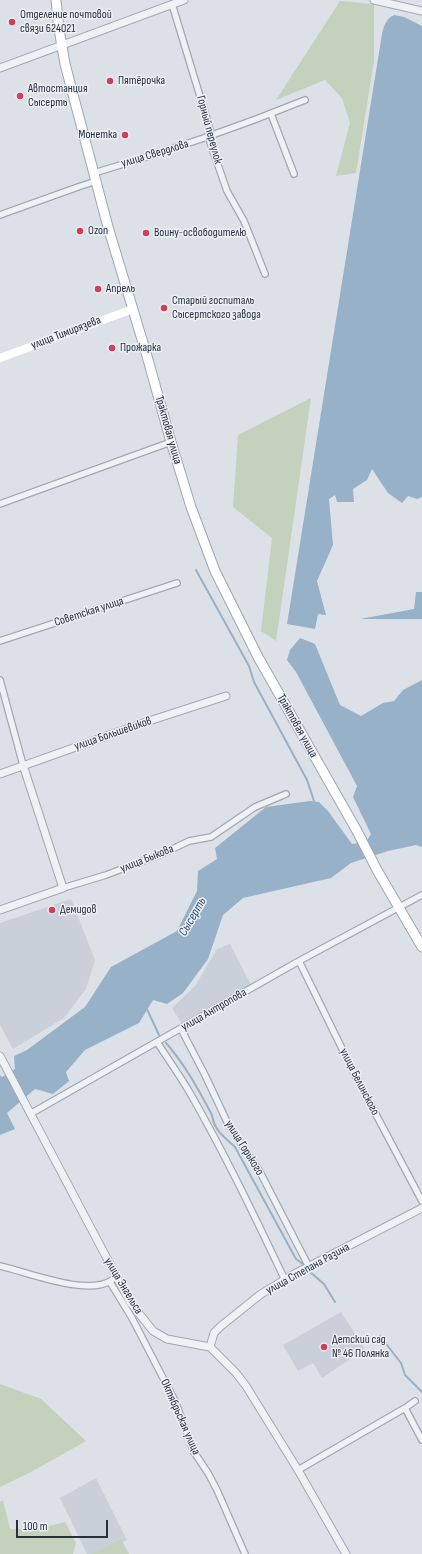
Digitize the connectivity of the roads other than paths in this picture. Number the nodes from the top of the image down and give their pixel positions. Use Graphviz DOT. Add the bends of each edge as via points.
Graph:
graph roads {
  1 [pos="56,0"];
  2 [pos="184,0"];
  3 [pos="374,0"];
  4 [pos="172,4"];
  5 [pos="422,11"];
  6 [pos="62,44"];
  7 [pos="0,68"];
  8 [pos="305,100"];
  9 [pos="270,114"];
  10 [pos="211,136"];
  11 [pos="294,174"];
  12 [pos="95,177"];
  13 [pos="0,215"];
  14 [pos="265,274"];
  15 [pos="132,308"];
  16 [pos="0,358"];
  17 [pos="171,442"];
  18 [pos="0,504"];
  19 [pos="177,583"];
  20 [pos="0,641"];
  21 [pos="0,680"];
  22 [pos="226,696"];
  23 [pos="23,766"];
  24 [pos="0,774"];
  25 [pos="286,794"];
  26 [pos="63,888"];
  27 [pos="422,895"];
  28 [pos="400,907"];
  29 [pos="0,910"];
  30 [pos="422,947"];
  31 [pos="299,961"];
  32 [pos="181,1029"];
  33 [pos="157,1042"];
  34 [pos="0,1056"];
  35 [pos="30,1114"];
  36 [pos="422,1201"];
  37 [pos="422,1208"];
  38 [pos="0,1266"];
  39 [pos="309,1267"];
  40 [pos="113,1280"];
  41 [pos="285,1280"];
  42 [pos="210,1347"];
  43 [pos="415,1401"];
  44 [pos="405,1408"];
  45 [pos="422,1440"];
  46 [pos="298,1470"];
  47 [pos="245,1554"];
  48 [pos="346,1554"];
  1 -- 6 [label="main road, Трактовая улица"];
  2 -- 4 [label="street"];
  3 -- 5 [label="street"];
  4 -- 6 [label="street"];
  4 -- 10 [label="street, Горный переулок"];
  6 -- 7 [label="street"];
  6 -- 12 [label="main road, Трактовая улица" via="76,109"];
  8 -- 9 [label="street, улица Свердлова"];
  9 -- 10 [label="street, улица Свердлова"];
  9 -- 11 [label="street"];
  10 -- 12 [label="street, улица Свердлова"];
  10 -- 14 [label="street, Горный переулок" via="210,142 227,191 244,222"];
  12 -- 13 [label="street, улица Свердлова" via="78,187"];
  12 -- 15 [label="main road, Трактовая улица"];
  15 -- 16 [label="main road, улица Тимирязева"];
  15 -- 17 [label="main road, Трактовая улица"];
  17 -- 18 [label="street"];
  17 -- 28 [label="main road, Трактовая улица" via="191,507 215,571 258,657"];
  19 -- 20 [label="street, Советская улица"];
  21 -- 23 [label="street"];
  22 -- 23 [label="street, улица Большевиков"];
  23 -- 24 [label="street, улица Большевиков"];
  23 -- 26 [label="street"];
  25 -- 26 [label="street, улица Быкова" via="255,807 211,837 189,841 142,862"];
  26 -- 29 [label="street, улица Быкова"];
  27 -- 28 [label="street, улица Антропова"];
  28 -- 30 [label="main road, Трактовая улица"];
  28 -- 31 [label="street, улица Антропова"];
  31 -- 32 [label="street, улица Антропова"];
  31 -- 36 [label="street, улица Белинского" via="355,1075"];
  32 -- 33 [label="street, улица Антропова"];
  32 -- 39 [label="street, улица Горького" via="228,1124 260,1172"];
  33 -- 35 [label="street, улица Антропова"];
  33 -- 41 [label="street, улица Горького" via="189,1092 250,1204"];
  34 -- 35 [label="street, улица Энгельса"];
  35 -- 40 [label="street, улица Энгельса"];
  37 -- 39 [label="street, улица Степана Разина"];
  38 -- 40 [label="street" via="64,1284 86,1286"];
  39 -- 41 [label="street, улица Степана Разина"];
  40 -- 42 [label="street, улица Энгельса" via="153,1331 167,1339"];
  40 -- 47 [label="street, Октябрьская улица" via="175,1401 194,1452 217,1490"];
  41 -- 42 [label="street, улица Степана Разина" via="229,1318 214,1333"];
  42 -- 46 [label="street" via="246,1386"];
  43 -- 44 [label="street"];
  44 -- 45 [label="street"];
  44 -- 46 [label="street"];
  46 -- 48 [label="street"];
}
